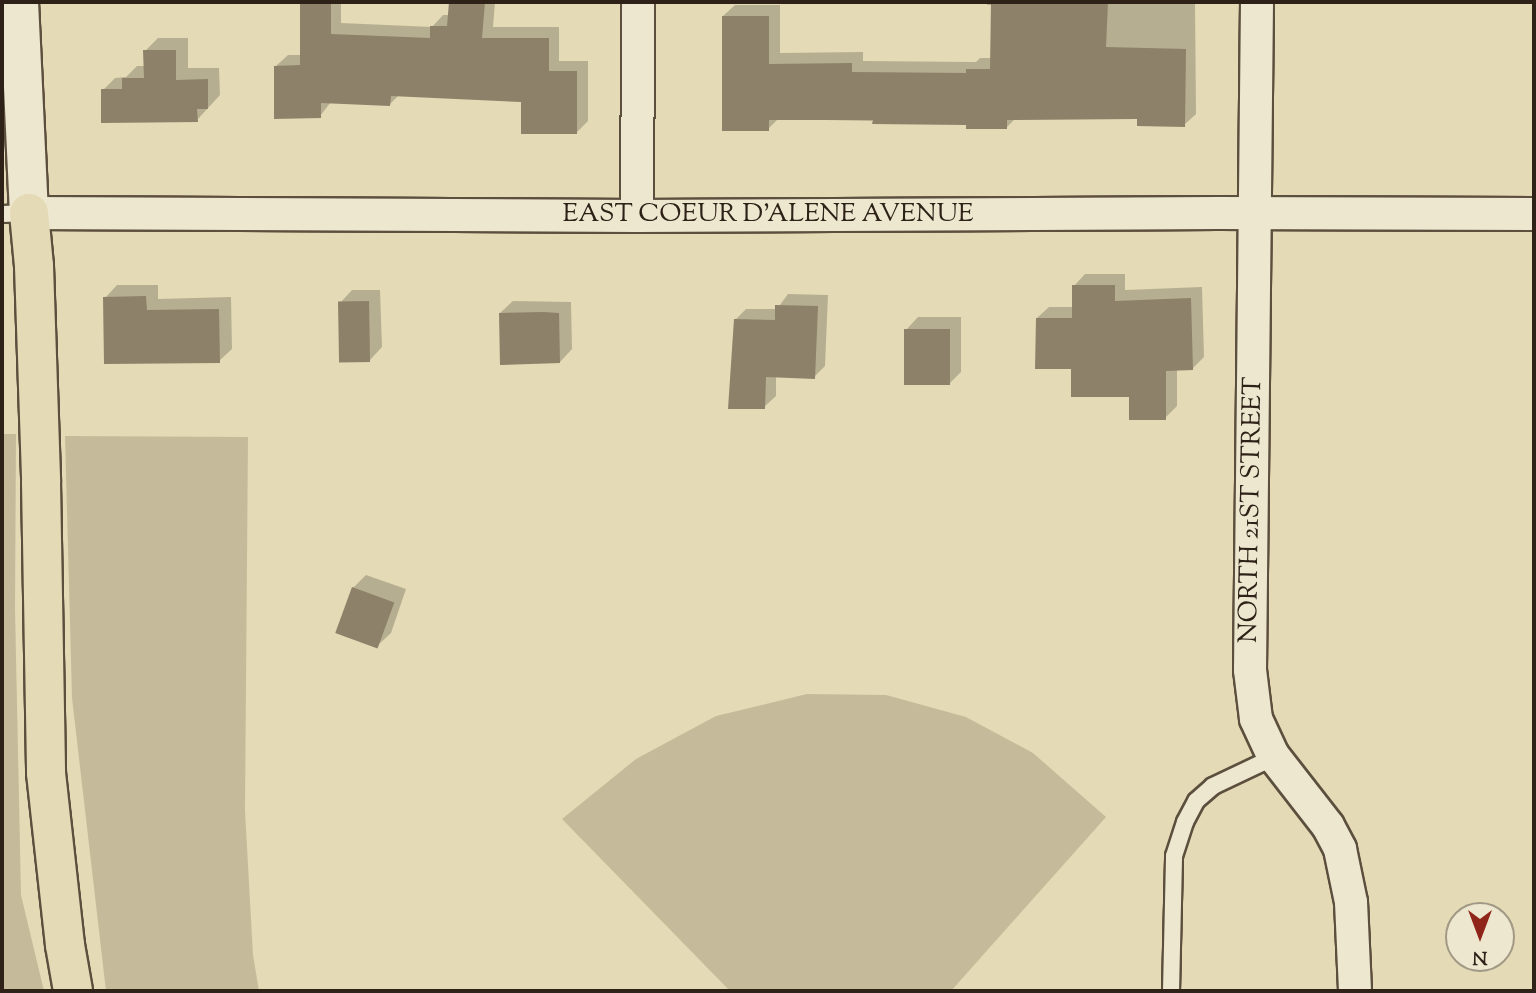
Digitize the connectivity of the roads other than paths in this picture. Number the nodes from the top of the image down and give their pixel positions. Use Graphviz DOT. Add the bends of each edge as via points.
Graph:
graph roads {
  1 [pos="19,2"];
  2 [pos="638,2"];
  3 [pos="1256,2"];
  4 [pos="1255,213"];
  5 [pos="15,214"];
  6 [pos="1534,215"];
  7 [pos="637,216"];
  8 [pos="1274,757"];
  9 [pos="73,991"];
  10 [pos="1171,991"];
  11 [pos="1354,991"];
  1 -- 5 [label="main road"];
  2 -- 7 [label="street"];
  3 -- 4 [label="street, NORTH 21ST STREET"];
  4 -- 6 [label="street, EAST COEUR D'ALENE AVENUE"];
  4 -- 7 [label="street, EAST COEUR D'ALENE AVENUE"];
  4 -- 8 [label="street, NORTH 21ST STREET" via="1250,670 1256,719"];
  5 -- 7 [label="street, EAST COEUR D'ALENE AVENUE"];
  5 -- 9 [label="highway" via="34,267 46,773"];
  8 -- 10 [label="lane" via="1213,786 1196,801 1185,822 1174,856"];
  8 -- 11 [label="street, NORTH 21ST STREET" via="1328,826 1340,849 1351,902"];
}
